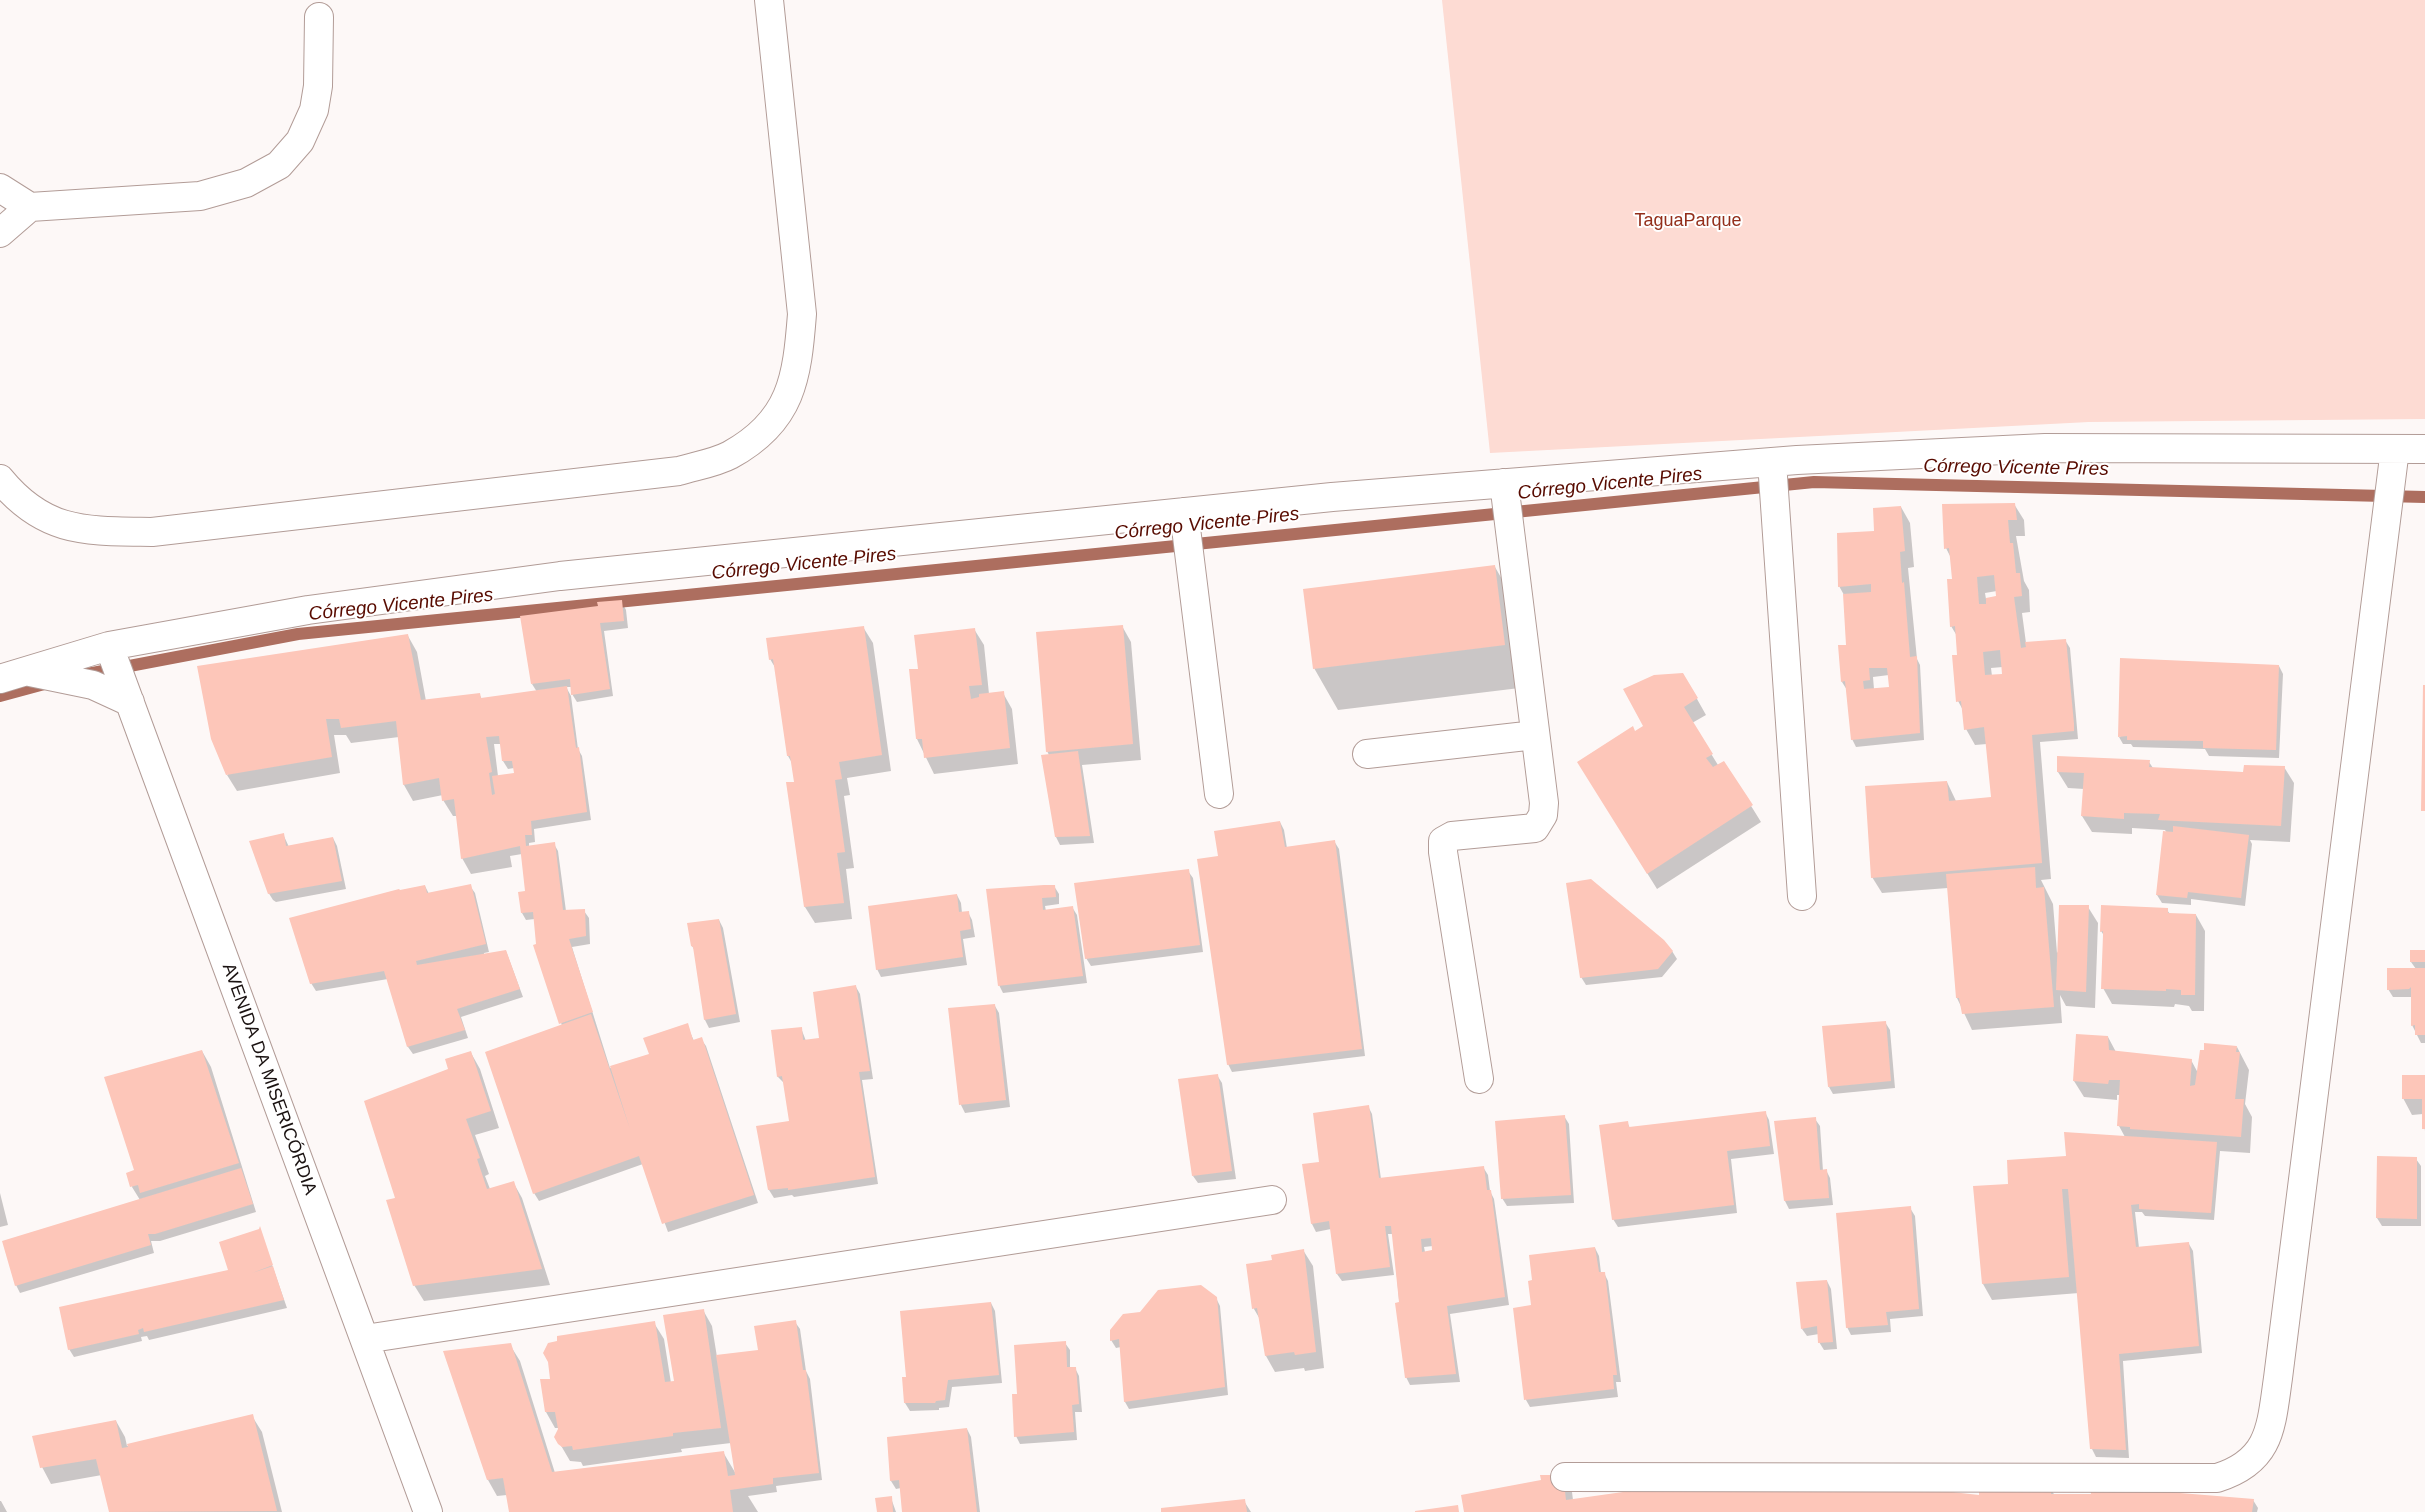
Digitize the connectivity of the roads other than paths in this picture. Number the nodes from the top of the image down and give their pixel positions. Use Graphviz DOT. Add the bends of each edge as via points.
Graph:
graph roads {
  1 [pos="769,0"];
  2 [pos="319,18"];
  3 [pos="0,188"];
  4 [pos="30,208"];
  5 [pos="0,233"];
  6 [pos="2395,448"];
  7 [pos="2425,449"];
  8 [pos="1772,462"];
  9 [pos="0,479"];
  10 [pos="1504,483"];
  11 [pos="1184,512"];
  12 [pos="109,646"];
  13 [pos="26,671"];
  14 [pos="0,679"];
  15 [pos="130,702"];
  16 [pos="1535,735"];
  17 [pos="1367,754"];
  18 [pos="1219,794"];
  19 [pos="1802,896"];
  20 [pos="1479,1079"];
  21 [pos="1272,1200"];
  22 [pos="365,1339"];
  23 [pos="1565,1476"];
  24 [pos="428,1512"];
  1 -- 9 [label="street" via="802,314 798,363 786,403 760,434 729,455 679,471 152,532 88,531 44,518 12,494"];
  2 -- 4 [label="street" via="318,86 314,110 300,142 279,165 246,183 200,196"];
  3 -- 4 [label="street"];
  4 -- 5 [label="street"];
  6 -- 7 [label="street"];
  6 -- 8 [label="street" via="2045,448"];
  6 -- 23 [label="street" via="2278,1378 2270,1432 2255,1456 2237,1472 2217,1478"];
  8 -- 10 [label="street"];
  8 -- 19 [label="street"];
  10 -- 11 [label="street"];
  10 -- 16 [label="street"];
  11 -- 12 [label="street" via="560,576 308,610"];
  11 -- 18 [label="street"];
  12 -- 13 [label="street"];
  12 -- 15 [label="street, AVENIDA DA MISERICÓRDIA"];
  13 -- 14 [label="street"];
  13 -- 15 [label="street" via="93,686"];
  15 -- 22 [label="street, AVENIDA DA MISERICÓRDIA"];
  16 -- 17 [label="street"];
  16 -- 20 [label="street" via="1544,803 1543,815 1535,828 1452,836 1443,841"];
  21 -- 22 [label="street"];
  22 -- 24 [label="street, AVENIDA DA MISERICÓRDIA"];
}
